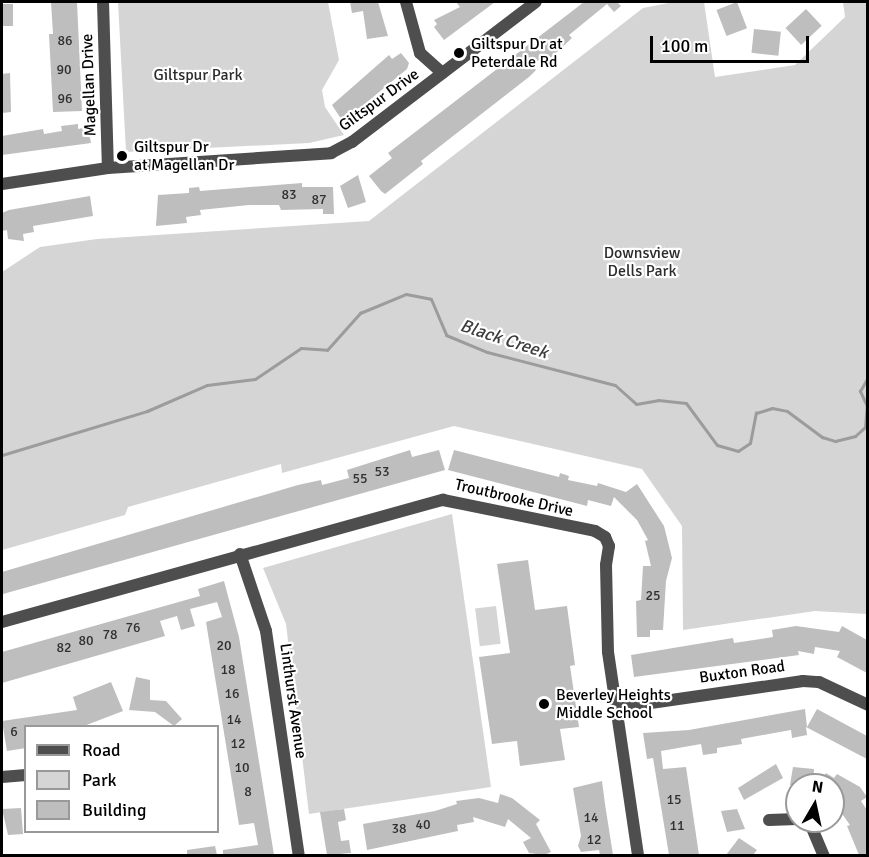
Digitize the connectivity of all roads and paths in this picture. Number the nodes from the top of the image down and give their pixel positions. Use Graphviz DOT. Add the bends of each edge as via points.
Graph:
graph roads {
  1 [pos="103,2"];
  2 [pos="406,2"];
  3 [pos="536,2"];
  4 [pos="442,74"];
  5 [pos="108,168"];
  6 [pos="2,184"];
  7 [pos="240,554"];
  8 [pos="2,622"];
  9 [pos="867,705"];
  10 [pos="616,708"];
  11 [pos="24,775"];
  12 [pos="2,777"];
  13 [pos="785,819"];
  14 [pos="769,820"];
  15 [pos="814,833"];
  16 [pos="298,855"];
  17 [pos="638,855"];
  18 [pos="824,855"];
  1 -- 5 [label="street, Magellan Drive"];
  2 -- 4 [label="street" via="420,53"];
  3 -- 4 [label="street, Giltspur Drive"];
  4 -- 5 [label="street, Giltspur Drive" via="352,142 331,153"];
  5 -- 6 [label="street, Giltspur Drive"];
  7 -- 8 [label="street, Troutbrooke Drive"];
  7 -- 10 [label="street, Troutbrooke Drive" via="443,500 600,533 609,546 608,652"];
  7 -- 16 [label="street, Linthurst Avenue" via="266,631"];
  9 -- 10 [label="street, Buxton Road" via="819,682 803,681"];
  10 -- 17 [label="street, Troutbrooke Drive"];
  11 -- 12 [label="street"];
  13 -- 14 [label="street"];
  15 -- 18 [label="street"];
}
